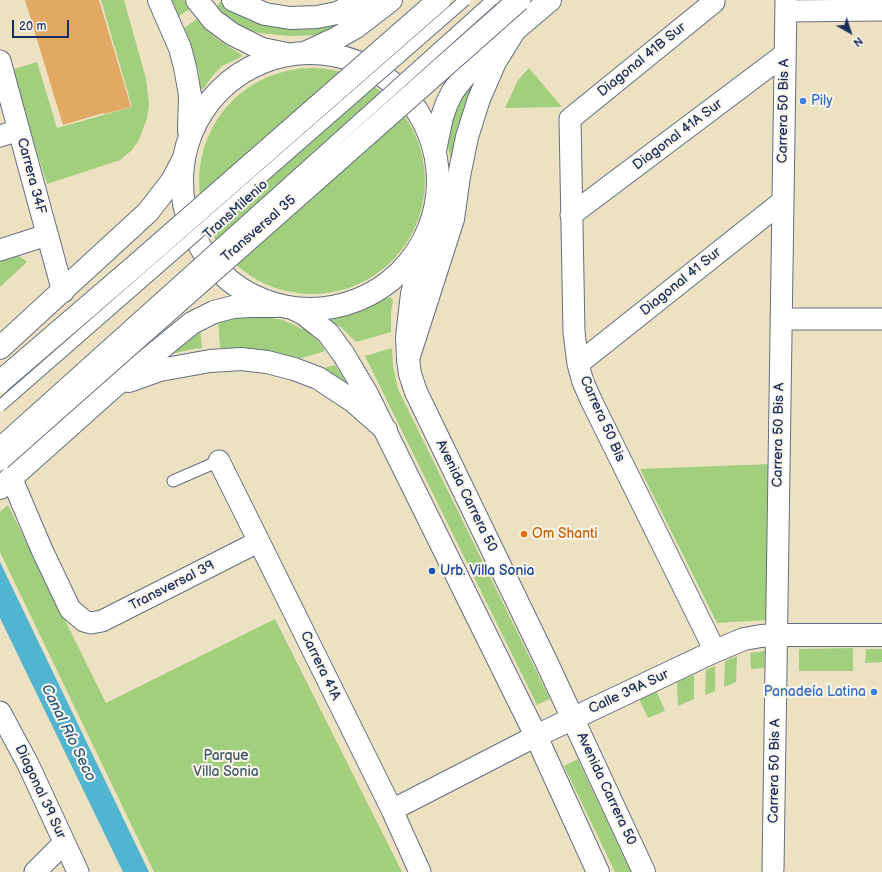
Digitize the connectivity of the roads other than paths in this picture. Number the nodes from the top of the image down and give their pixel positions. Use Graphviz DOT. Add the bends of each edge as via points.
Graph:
graph roads {
  1 [pos="159,0"];
  2 [pos="197,0"];
  3 [pos="233,0"];
  4 [pos="365,0"];
  5 [pos="391,0"];
  6 [pos="438,0"];
  7 [pos="465,0"];
  8 [pos="492,0"];
  9 [pos="519,0"];
  10 [pos="550,0"];
  11 [pos="714,2"];
  12 [pos="786,5"];
  13 [pos="882,10"];
  14 [pos="516,28"];
  15 [pos="297,53"];
  16 [pos="785,54"];
  17 [pos="0,61"];
  18 [pos="570,119"];
  19 [pos="9,133"];
  20 [pos="189,136"];
  21 [pos="436,150"];
  22 [pos="183,160"];
  23 [pos="783,201"];
  24 [pos="571,215"];
  25 [pos="47,234"];
  26 [pos="425,239"];
  27 [pos="0,250"];
  28 [pos="63,292"];
  29 [pos="285,308"];
  30 [pos="781,319"];
  31 [pos="882,319"];
  32 [pos="0,348"];
  33 [pos="408,359"];
  34 [pos="578,364"];
  35 [pos="0,382"];
  36 [pos="111,389"];
  37 [pos="0,406"];
  38 [pos="386,430"];
  39 [pos="0,442"];
  40 [pos="218,461"];
  41 [pos="4,475"];
  42 [pos="173,481"];
  43 [pos="258,542"];
  44 [pos="777,635"];
  45 [pos="882,635"];
  46 [pos="715,651"];
  47 [pos="0,712"];
  48 [pos="573,718"];
  49 [pos="536,736"];
  50 [pos="392,810"];
  51 [pos="64,843"];
  52 [pos="773,869"];
  53 [pos="35,872"];
  54 [pos="78,872"];
  55 [pos="420,872"];
  56 [pos="598,872"];
  57 [pos="644,872"];
  1 -- 20 [label="main road" via="180,48 185,67 190,95"];
  2 -- 15 [label="main road" via="213,20 232,34 262,49"];
  3 -- 4 [label="main road" via="265,14 290,18 337,13"];
  5 -- 15 [label="main road" via="356,27 335,39"];
  6 -- 35 [label="main road, bridge"];
  7 -- 37 [label="lane, TransMilenio, bridge"];
  8 -- 39 [label="lane, TransMilenio, bridge"];
  9 -- 41 [label="main road, Transversal 35, bridge"];
  10 -- 14 [label="main road"];
  11 -- 18 [label="street, Diagonal 41B Sur"];
  12 -- 13 [label="street"];
  12 -- 16 [label="street, Carrera 50 Bis A"];
  14 -- 21 [label="main road" via="483,57 453,91 442,117"];
  14 -- 33 [label="main road" via="495,62 479,99 467,137 453,219"];
  15 -- 20 [label="main road" via="255,65 227,83 205,107"];
  15 -- 21 [label="main road" via="336,55 364,64 389,78 410,99 426,123"];
  16 -- 23 [label="street, Carrera 50 Bis A"];
  16 -- 24 [label="street, Diagonal 41A Sur"];
  17 -- 19 [label="street, Carrera 34F"];
  18 -- 24 [label="street, Carrera 50 Bis"];
  19 -- 25 [label="street, Carrera 34F"];
  20 -- 22 [label="main road"];
  21 -- 26 [label="main road" via="439,180 435,210"];
  22 -- 28 [label="main road" via="172,182 148,212"];
  22 -- 29 [label="main road" via="181,191 187,222 201,251 221,275 246,294"];
  23 -- 30 [label="street, Carrera 50 Bis A"];
  23 -- 34 [label="street, Diagonal 41 Sur"];
  24 -- 34 [label="street, Carrera 50 Bis" via="574,332"];
  25 -- 27 [label="street"];
  25 -- 28 [label="street, Carrera 34F"];
  26 -- 29 [label="main road" via="411,261 393,280 371,295 346,305 320,310"];
  26 -- 33 [label="main road, Avenida Carrera 50" via="412,294 407,340"];
  28 -- 32 [label="main road"];
  29 -- 36 [label="main road" via="233,307 202,317 181,330"];
  29 -- 38 [label="main road" via="304,314 328,334 344,354"];
  30 -- 31 [label="street"];
  30 -- 44 [label="street, Carrera 50 Bis A"];
  33 -- 48 [label="main road, Avenida Carrera 50" via="421,405"];
  34 -- 46 [label="street, Carrera 50 Bis" via="591,400"];
  36 -- 38 [label="main road" via="174,367 213,360 241,359 267,362 318,378 353,401"];
  36 -- 41 [label="main road"];
  38 -- 49 [label="main road"];
  40 -- 42 [label="lane"];
  40 -- 43 [label="street, Carrera 41A"];
  41 -- 43 [label="street, Transversal 39" via="70,610 91,623 102,621"];
  43 -- 50 [label="street, Carrera 41A"];
  44 -- 45 [label="main road, Calle 39A Sur"];
  44 -- 46 [label="main road, Calle 39A Sur" via="744,640"];
  44 -- 52 [label="street, Carrera 50 Bis A"];
  46 -- 48 [label="main road, Calle 39A Sur"];
  47 -- 51 [label="street, Diagonal 39 Sur" via="28,764"];
  48 -- 49 [label="main road, Calle 39A Sur"];
  48 -- 57 [label="main road, Avenida Carrera 50"];
  49 -- 50 [label="street, Calle 39A Sur"];
  49 -- 56 [label="main road"];
  50 -- 55 [label="street, Carrera 41A"];
  51 -- 53 [label="street"];
  51 -- 54 [label="street, Diagonal 39 Sur"];
}
